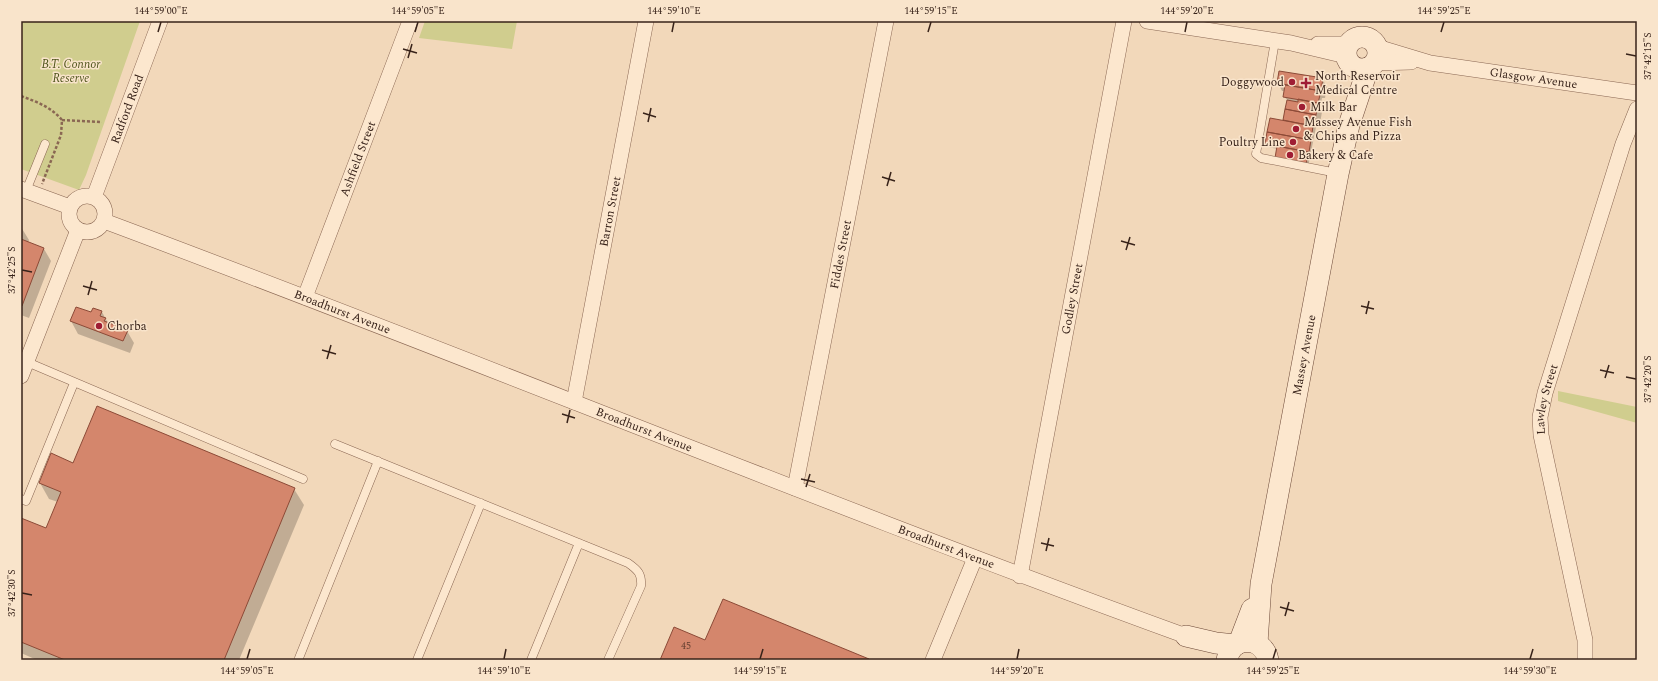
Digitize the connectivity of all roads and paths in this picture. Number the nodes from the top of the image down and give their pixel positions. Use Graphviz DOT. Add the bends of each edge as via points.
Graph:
graph roads {
  1 [pos="160,21"];
  2 [pos="410,21"];
  3 [pos="646,21"];
  4 [pos="886,21"];
  5 [pos="1124,21"];
  6 [pos="1147,21"];
  7 [pos="1372,21"];
  8 [pos="1275,41"];
  9 [pos="1363,49"];
  10 [pos="1634,93"];
  11 [pos="1637,109"];
  12 [pos="62,120"];
  13 [pos="102,122"];
  14 [pos="45,144"];
  15 [pos="1623,144"];
  16 [pos="1338,174"];
  17 [pos="24,190"];
  18 [pos="94,197"];
  19 [pos="70,207"];
  20 [pos="104,221"];
  21 [pos="78,230"];
  22 [pos="305,297"];
  23 [pos="27,362"];
  24 [pos="21,376"];
  25 [pos="74,383"];
  26 [pos="574,402"];
  27 [pos="335,444"];
  28 [pos="378,461"];
  29 [pos="303,479"];
  30 [pos="795,488"];
  31 [pos="21,499"];
  32 [pos="481,504"];
  33 [pos="579,544"];
  34 [pos="975,558"];
  35 [pos="1020,576"];
  36 [pos="1186,636"];
  37 [pos="1236,650"];
  38 [pos="300,659"];
  39 [pos="417,660"];
  40 [pos="531,660"];
  41 [pos="608,660"];
  42 [pos="933,660"];
  43 [pos="1268,660"];
  44 [pos="1586,660"];
  1 -- 18 [label="street, Radford Road"];
  2 -- 22 [label="street, Ashfield Street"];
  3 -- 26 [label="street, Barron Street"];
  4 -- 30 [label="street, Fiddes Street"];
  5 -- 35 [label="street, Godley Street"];
  6 -- 8 [label="street, Glasgow Avenue"];
  7 -- 9 [label="street, Massey Avenue"];
  8 -- 9 [label="street, Glasgow Avenue"];
  8 -- 16 [label="lane" via="1256,154 1261,158"];
  9 -- 10 [label="street, Glasgow Avenue" via="1430,63"];
  9 -- 16 [label="street, Massey Avenue"];
  10 -- 15 [label="street, Lawley Street"];
  11 -- 15 [label="street, Lawley Street"];
  12 -- 13 [label="path"];
  14 -- 17 [label="lane"];
  15 -- 44 [label="street, Lawley Street" via="1540,417 1541,435 1585,640"];
  16 -- 37 [label="street, Massey Avenue" via="1261,584"];
  17 -- 19 [label="street"];
  18 -- 19 [label="street" via="77,198"];
  18 -- 20 [label="street" via="105,210"];
  19 -- 21 [label="street" via="69,218"];
  20 -- 21 [label="street" via="96,230"];
  20 -- 22 [label="street, Broadhurst Avenue"];
  21 -- 23 [label="street"];
  22 -- 26 [label="street, Broadhurst Avenue"];
  23 -- 24 [label="street"];
  23 -- 25 [label="lane"];
  25 -- 29 [label="lane"];
  25 -- 31 [label="lane" via="26,501"];
  26 -- 30 [label="street, Broadhurst Avenue"];
  27 -- 28 [label="lane"];
  28 -- 32 [label="lane"];
  28 -- 38 [label="lane"];
  30 -- 34 [label="street, Broadhurst Avenue"];
  32 -- 33 [label="lane"];
  32 -- 39 [label="lane"];
  33 -- 40 [label="lane"];
  33 -- 41 [label="lane" via="628,563 638,571 641,578 641,586"];
  34 -- 35 [label="street, Broadhurst Avenue"];
  34 -- 42 [label="street"];
  35 -- 36 [label="street, Broadhurst Avenue"];
  36 -- 37 [label="street, Broadhurst Avenue"];
  37 -- 43 [label="street" via="1265,650"];
}
